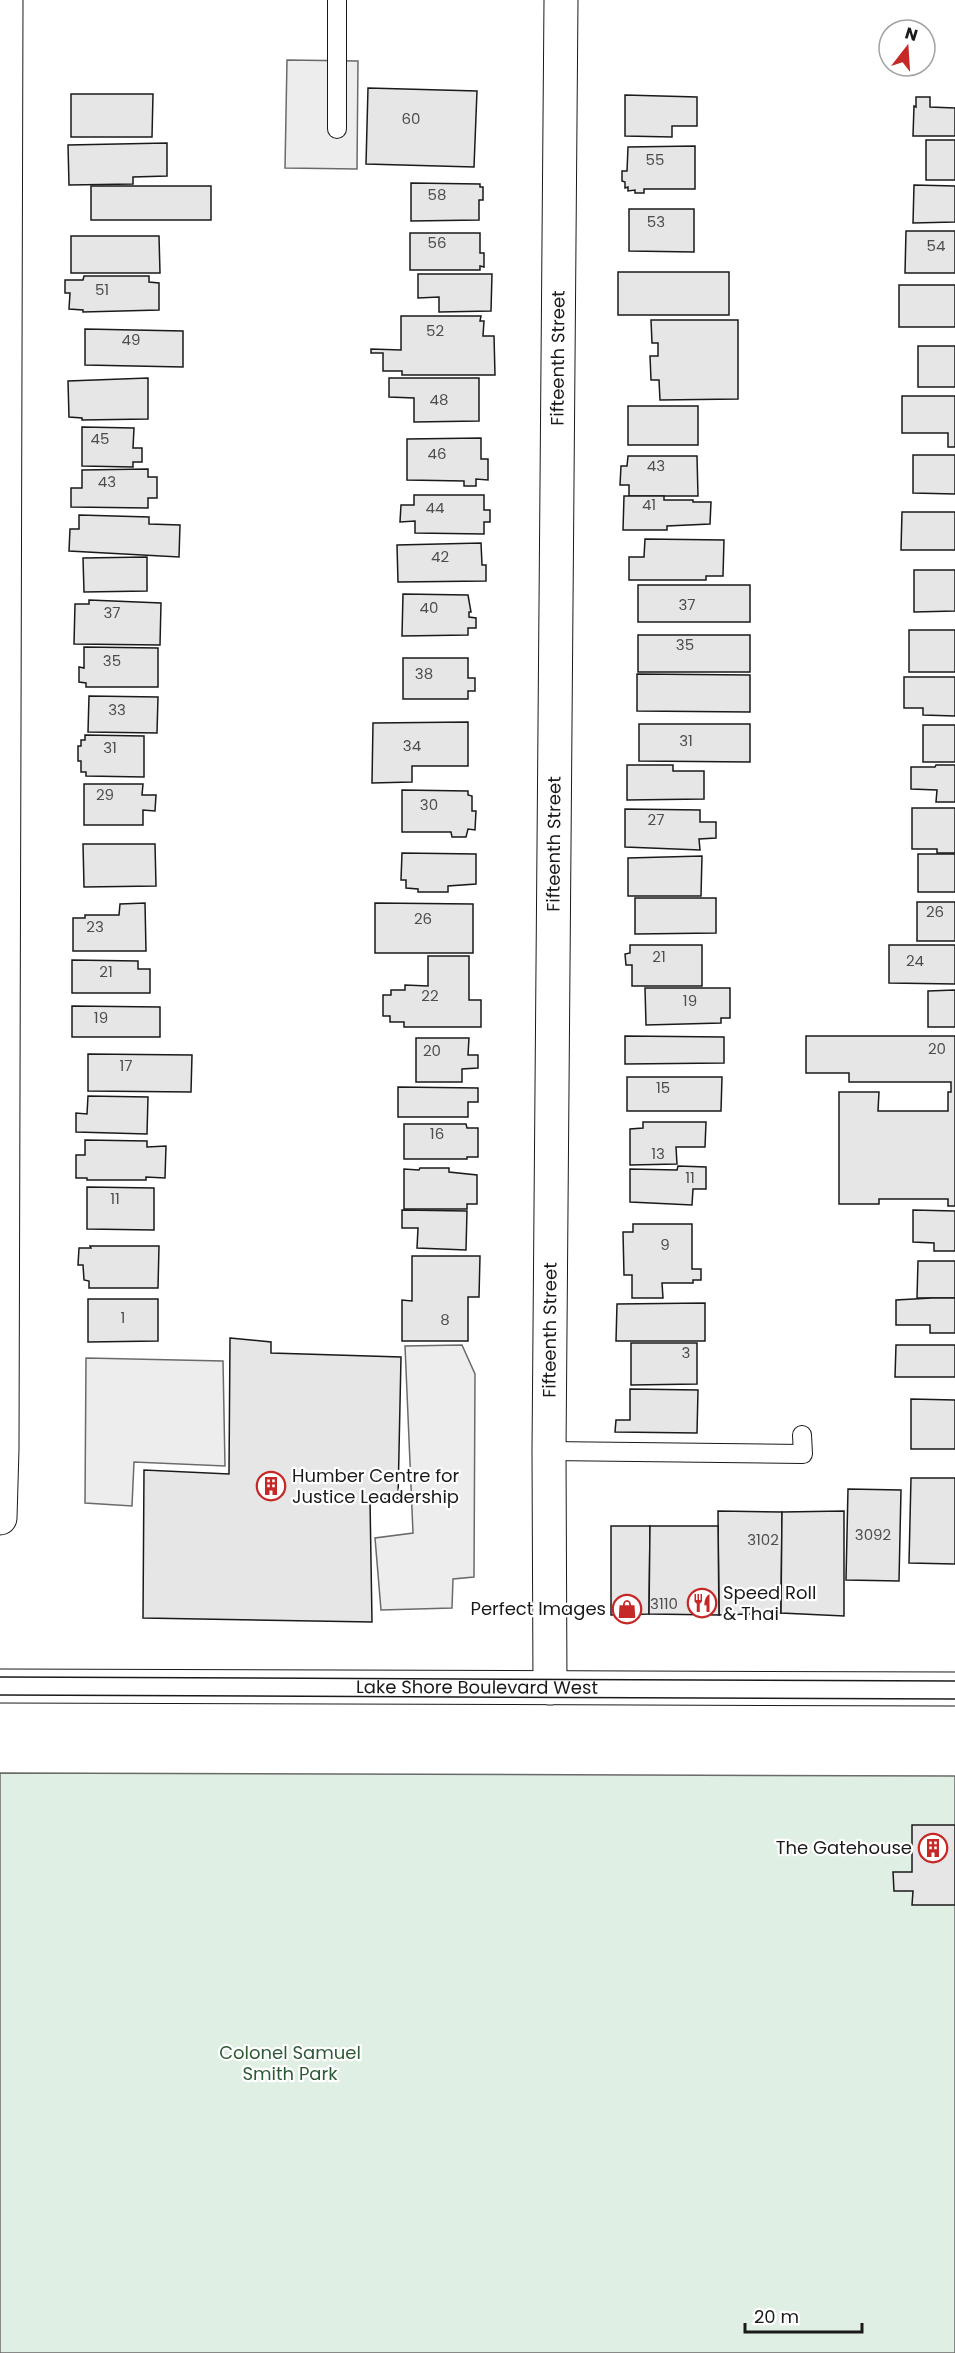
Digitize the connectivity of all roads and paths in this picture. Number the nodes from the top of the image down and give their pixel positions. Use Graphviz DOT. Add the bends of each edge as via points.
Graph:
graph roads {
  1 [pos="6,0"];
  2 [pos="337,0"];
  3 [pos="561,0"];
  4 [pos="337,129"];
  5 [pos="802,1435"];
  6 [pos="1,1449"];
  7 [pos="549,1451"];
  8 [pos="0,1518"];
  9 [pos="0,1686"];
  10 [pos="550,1688"];
  11 [pos="955,1689"];
  1 -- 6 [label="street"];
  2 -- 4 [label="lane"];
  3 -- 7 [label="street, Fifteenth Street"];
  5 -- 7 [label="lane" via="804,1454"];
  6 -- 8 [label="street"];
  7 -- 10 [label="street, Fifteenth Street"];
  9 -- 10 [label="street, Lake Shore Boulevard West"];
  10 -- 11 [label="street, Lake Shore Boulevard West"];
}
